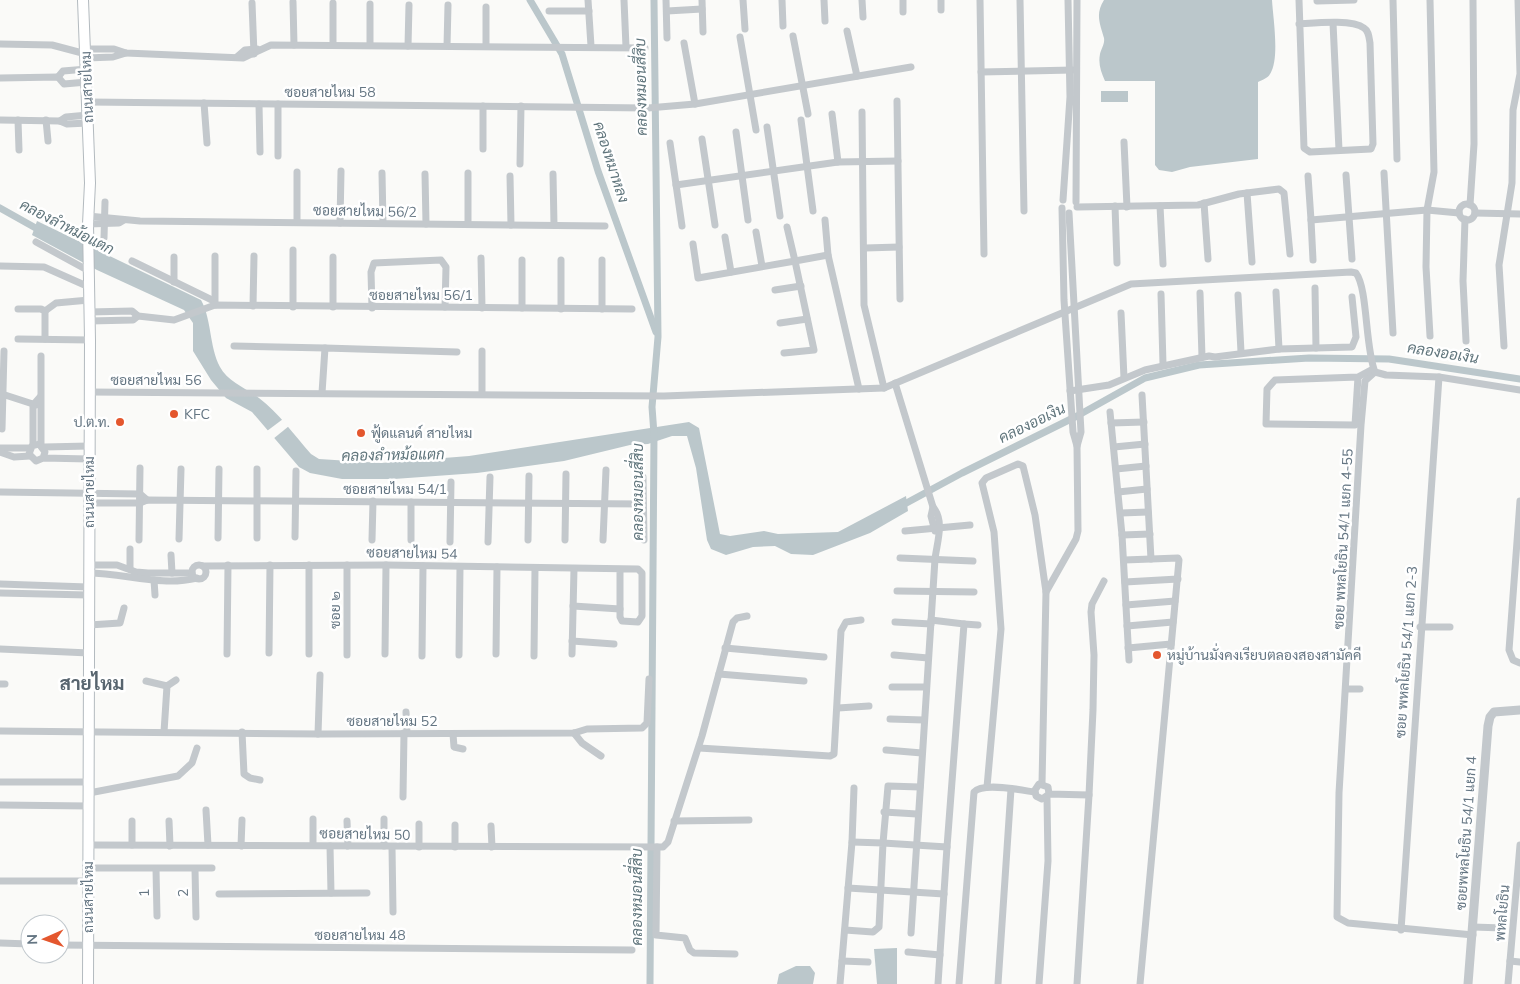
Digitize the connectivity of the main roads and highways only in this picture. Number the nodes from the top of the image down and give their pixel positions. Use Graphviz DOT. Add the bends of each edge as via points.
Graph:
graph roads {
  1 [pos="83,0"];
  2 [pos="88,984"];
  1 -- 2 [label="main road, ถนนสายไหม" via="90,183"];
}
